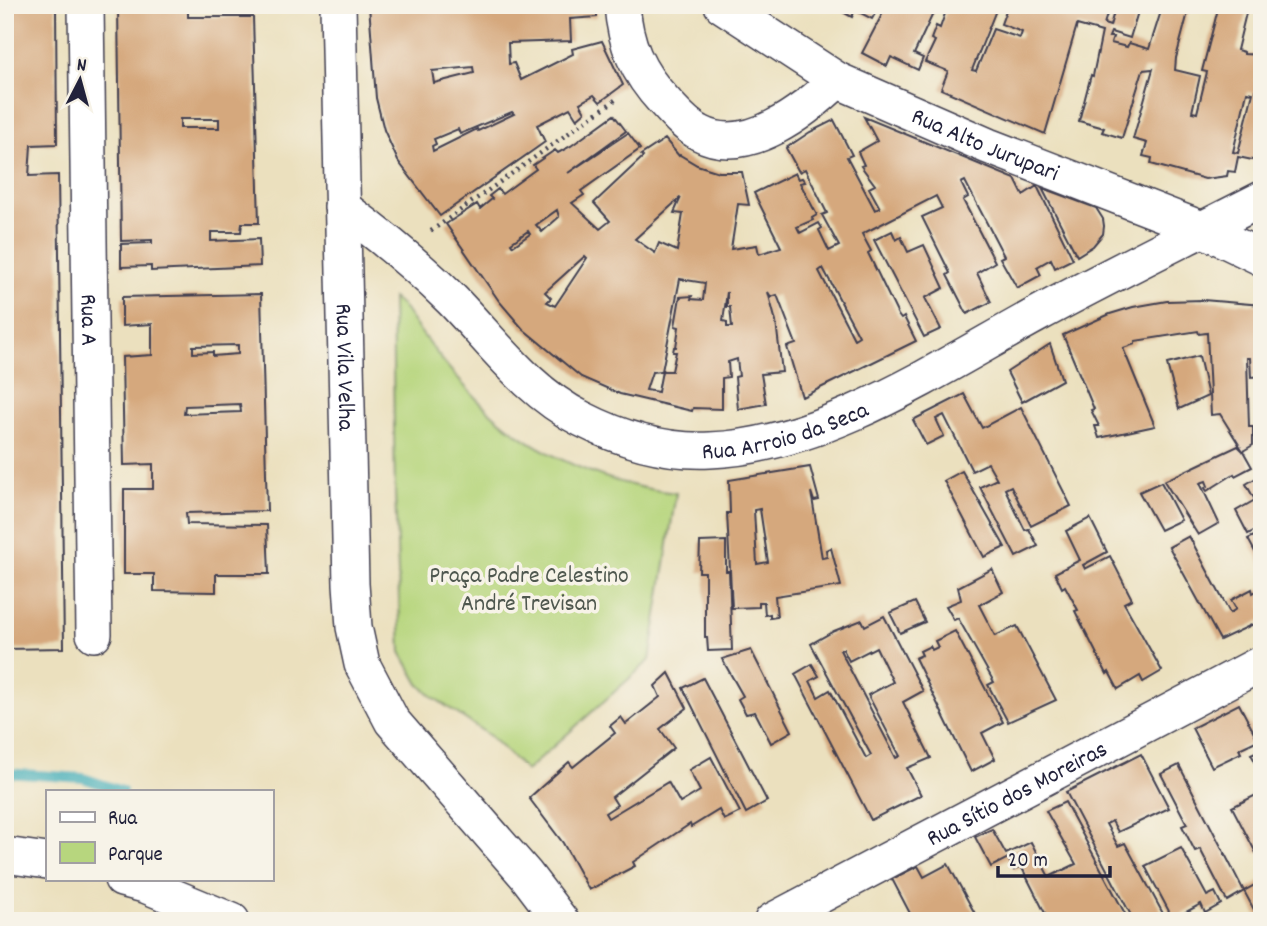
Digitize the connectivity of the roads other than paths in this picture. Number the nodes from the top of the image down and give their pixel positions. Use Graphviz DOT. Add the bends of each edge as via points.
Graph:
graph roads {
  1 [pos="86,5"];
  2 [pos="338,5"];
  3 [pos="622,5"];
  4 [pos="722,5"];
  5 [pos="837,80"];
  6 [pos="1262,199"];
  7 [pos="342,207"];
  8 [pos="1202,229"];
  9 [pos="1262,258"];
  10 [pos="94,634"];
  11 [pos="1262,663"];
  12 [pos="5,855"];
  13 [pos="46,861"];
  14 [pos="126,880"];
  15 [pos="230,920"];
  16 [pos="561,921"];
  17 [pos="772,921"];
  1 -- 10 [label="street, Rua A"];
  2 -- 7 [label="street, Rua Vila Velha"];
  3 -- 5 [label="street" via="624,32 646,78 684,121 702,134 725,139 752,137 802,111"];
  4 -- 5 [label="street, Rua Alto Jurupari"];
  5 -- 8 [label="street, Rua Alto Jurupari" via="988,146"];
  6 -- 8 [label="street, Rua Arroio da Seca"];
  7 -- 8 [label="street, Rua Arroio da Seca" via="396,248 541,392 580,418 652,444 709,450 776,439 881,400"];
  7 -- 16 [label="street, Rua Vila Velha" via="354,627 362,664 393,721"];
  8 -- 9 [label="street, Rua Alto Jurupari"];
  11 -- 17 [label="street, Rua Sítio dos Moreiras"];
  12 -- 13 [label="street"];
  14 -- 15 [label="street"];
}
